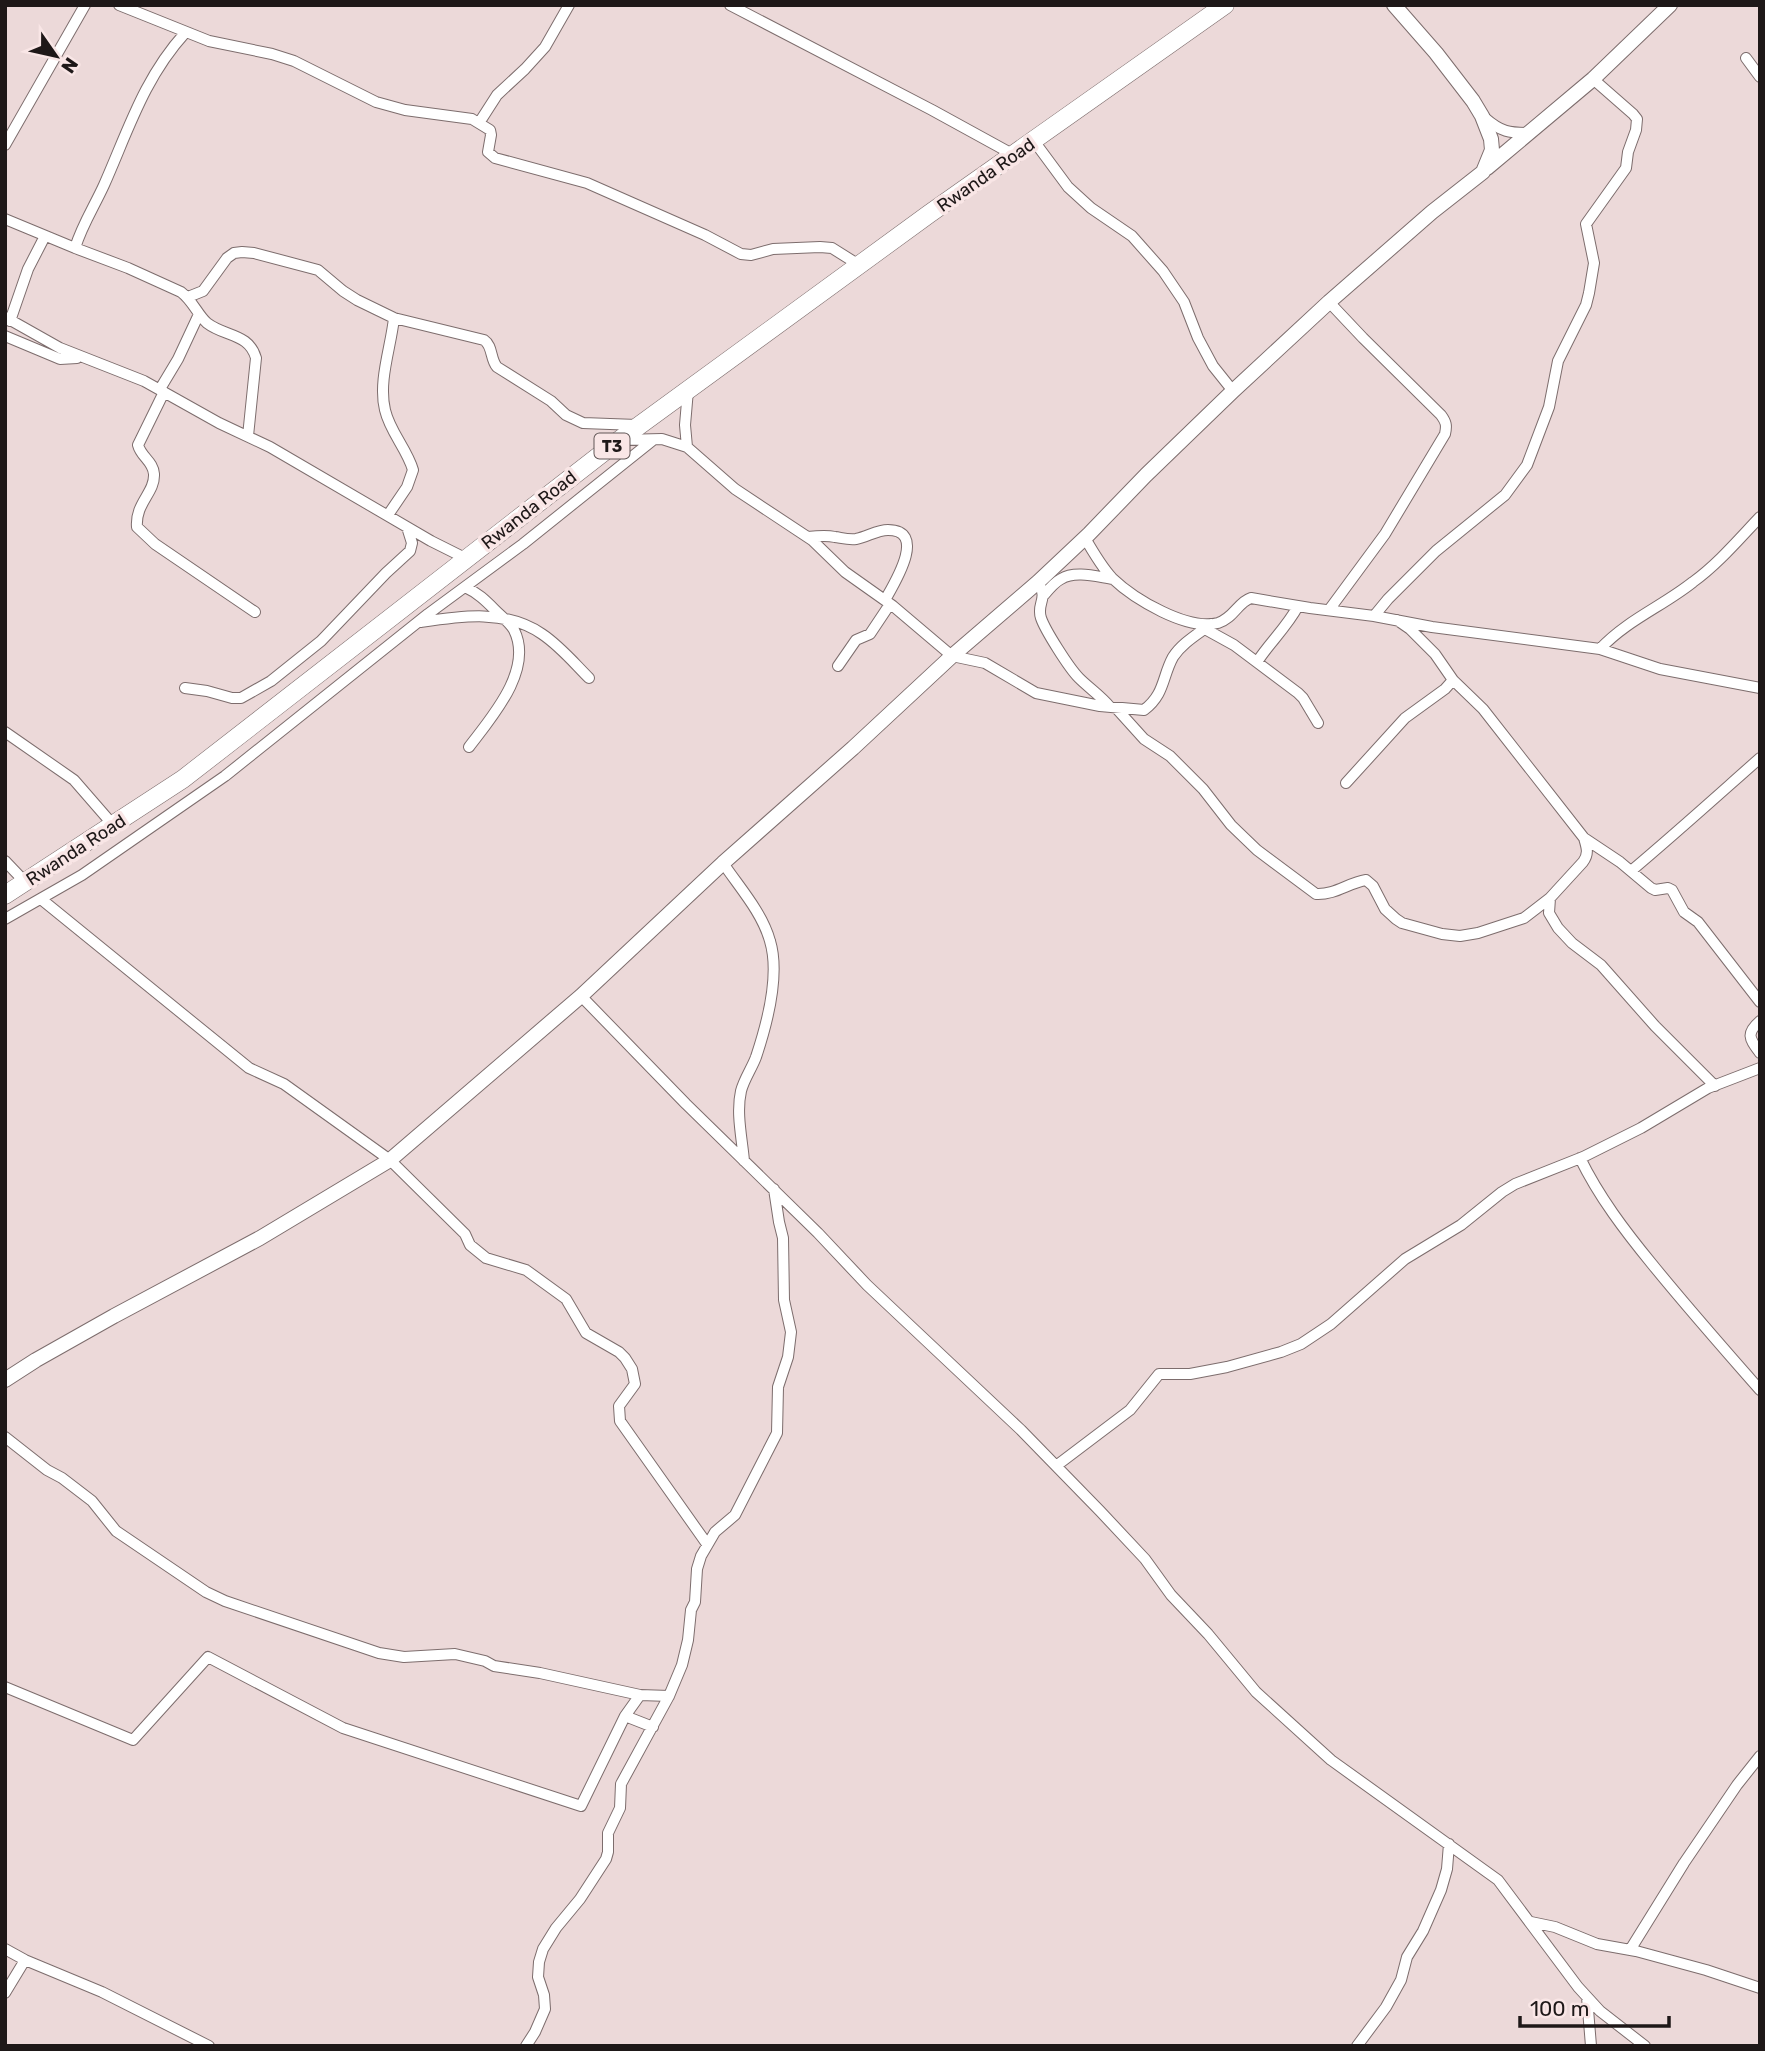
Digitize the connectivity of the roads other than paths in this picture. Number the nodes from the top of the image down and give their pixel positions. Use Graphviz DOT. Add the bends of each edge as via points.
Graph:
graph roads {
  1 [pos="85,5"];
  2 [pos="119,5"];
  3 [pos="569,5"];
  4 [pos="730,5"];
  5 [pos="1225,5"];
  6 [pos="1394,5"];
  7 [pos="1670,5"];
  8 [pos="185,33"];
  9 [pos="1746,58"];
  10 [pos="1760,77"];
  11 [pos="1593,79"];
  12 [pos="1482,116"];
  13 [pos="480,123"];
  14 [pos="1530,133"];
  15 [pos="1034,141"];
  16 [pos="5,145"];
  17 [pos="1014,155"];
  18 [pos="1483,172"];
  19 [pos="5,219"];
  20 [pos="45,236"];
  21 [pos="75,248"];
  22 [pos="859,265"];
  23 [pos="188,297"];
  24 [pos="1329,302"];
  25 [pos="200,314"];
  26 [pos="394,318"];
  27 [pos="8,319"];
  28 [pos="5,336"];
  29 [pos="80,357"];
  30 [pos="162,390"];
  31 [pos="688,390"];
  32 [pos="1233,391"];
  33 [pos="640,425"];
  34 [pos="248,436"];
  35 [pos="618,440"];
  36 [pos="653,440"];
  37 [pos="687,447"];
  38 [pos="388,515"];
  39 [pos="1760,517"];
  40 [pos="407,527"];
  41 [pos="808,537"];
  42 [pos="1084,538"];
  43 [pos="467,559"];
  44 [pos="1113,579"];
  45 [pos="465,587"];
  46 [pos="1041,588"];
  47 [pos="887,602"];
  48 [pos="1298,606"];
  49 [pos="1329,610"];
  50 [pos="255,612"];
  51 [pos="1374,616"];
  52 [pos="503,618"];
  53 [pos="1397,620"];
  54 [pos="418,623"];
  55 [pos="1208,626"];
  56 [pos="1600,649"];
  57 [pos="952,656"];
  58 [pos="1257,662"];
  59 [pos="838,666"];
  60 [pos="589,678"];
  61 [pos="1453,680"];
  62 [pos="185,688"];
  63 [pos="1760,688"];
  64 [pos="1113,708"];
  65 [pos="1318,723"];
  66 [pos="5,732"];
  67 [pos="469,747"];
  68 [pos="1760,758"];
  69 [pos="1346,783"];
  70 [pos="114,826"];
  71 [pos="1584,838"];
  72 [pos="5,861"];
  73 [pos="723,863"];
  74 [pos="1631,870"];
  75 [pos="26,883"];
  76 [pos="5,895"];
  77 [pos="1550,898"];
  78 [pos="41,899"];
  79 [pos="5,919"];
  80 [pos="581,996"];
  81 [pos="1760,1002"];
  82 [pos="1760,1021"];
  83 [pos="1760,1053"];
  84 [pos="1760,1068"];
  85 [pos="1715,1086"];
  86 [pos="1580,1158"];
  87 [pos="390,1160"];
  88 [pos="744,1161"];
  89 [pos="774,1189"];
  90 [pos="5,1380"];
  91 [pos="1760,1390"];
  92 [pos="5,1437"];
  93 [pos="1056,1466"];
  94 [pos="707,1544"];
  95 [pos="5,1687"];
  96 [pos="640,1695"];
  97 [pos="669,1696"];
  98 [pos="625,1716"];
  99 [pos="653,1727"];
  100 [pos="1760,1756"];
  101 [pos="1449,1844"];
  102 [pos="1531,1922"];
  103 [pos="5,1949"];
  104 [pos="1630,1950"];
  105 [pos="26,1960"];
  106 [pos="1760,1988"];
  107 [pos="5,1993"];
  108 [pos="1587,1997"];
  109 [pos="1365,2041"];
  110 [pos="209,2046"];
  111 [pos="526,2046"];
  112 [pos="1357,2046"];
  113 [pos="1591,2046"];
  114 [pos="1645,2046"];
  1 -- 16 [label="street"];
  2 -- 8 [label="street"];
  3 -- 13 [label="street" via="545,47 497,95"];
  4 -- 17 [label="street"];
  5 -- 15 [label="highway, Rwanda Road / T3"];
  6 -- 12 [label="street"];
  7 -- 11 [label="street"];
  8 -- 13 [label="street" via="294,61 376,102"];
  8 -- 21 [label="street" via="137,104"];
  9 -- 10 [label="street"];
  11 -- 14 [label="street"];
  11 -- 51 [label="street" via="1633,114 1636,130 1626,169 1587,224 1594,263 1589,293 1558,361 1552,396 1530,458 1504,495 1436,551"];
  12 -- 14 [label="street" via="1497,129"];
  12 -- 18 [label="street" via="1492,150"];
  13 -- 22 [label="street" via="490,130 488,152 495,158 587,183 741,254 773,248 832,248"];
  14 -- 18 [label="street"];
  15 -- 17 [label="highway, Rwanda Road / T3"];
  15 -- 32 [label="street" via="1068,187 1132,236 1163,271 1184,302 1213,366"];
  17 -- 22 [label="highway, Rwanda Road / T3"];
  18 -- 24 [label="street"];
  19 -- 20 [label="street"];
  20 -- 21 [label="street"];
  20 -- 27 [label="street"];
  21 -- 23 [label="street"];
  22 -- 31 [label="highway, Rwanda Road / T3"];
  23 -- 25 [label="street"];
  23 -- 26 [label="street" via="203,291 226,258 242,252 318,270 357,300"];
  24 -- 32 [label="street"];
  24 -- 49 [label="street" via="1441,415 1447,427 1385,534"];
  25 -- 30 [label="street"];
  25 -- 34 [label="street" via="208,324 247,341 253,349 256,358"];
  26 -- 33 [label="street" via="484,340 497,368 573,419 591,425"];
  26 -- 38 [label="street" via="383,396 385,411 413,470"];
  27 -- 29 [label="street"];
  28 -- 29 [label="street" via="60,359"];
  29 -- 30 [label="street"];
  30 -- 34 [label="street"];
  30 -- 50 [label="street" via="138,445 154,473 139,508 137,527"];
  31 -- 33 [label="highway, Rwanda Road / T3"];
  31 -- 37 [label="street"];
  32 -- 42 [label="street"];
  33 -- 35 [label="highway, Rwanda Road / T3"];
  34 -- 38 [label="street"];
  35 -- 36 [label="street"];
  35 -- 43 [label="highway, Rwanda Road / T3"];
  36 -- 37 [label="street" via="671,440"];
  36 -- 45 [label="street"];
  37 -- 41 [label="street" via="735,489"];
  38 -- 40 [label="street"];
  39 -- 56 [label="street" via="1696,581 1627,625"];
  40 -- 43 [label="street"];
  40 -- 62 [label="street" via="410,551 328,634 271,681 241,698"];
  41 -- 47 [label="street" via="845,572"];
  41 -- 47 [label="street" via="854,539 886,530 901,534 908,546 906,556"];
  42 -- 44 [label="street"];
  42 -- 46 [label="street"];
  43 -- 70 [label="highway, Rwanda Road / T3" via="217,754"];
  44 -- 46 [label="street" via="1074,575"];
  44 -- 55 [label="street" via="1184,621"];
  45 -- 52 [label="street" via="478,593"];
  45 -- 54 [label="street"];
  46 -- 57 [label="street"];
  46 -- 64 [label="street" via="1040,616 1048,631 1076,675"];
  47 -- 57 [label="street"];
  47 -- 59 [label="street" via="870,634 856,640"];
  48 -- 49 [label="street"];
  48 -- 55 [label="street" via="1251,598 1232,616"];
  48 -- 58 [label="street"];
  49 -- 51 [label="street"];
  51 -- 53 [label="street"];
  52 -- 54 [label="street" via="456,617"];
  52 -- 60 [label="street" via="540,632"];
  52 -- 67 [label="street" via="514,629 517,669 508,693"];
  53 -- 56 [label="street"];
  53 -- 61 [label="street" via="1426,643"];
  54 -- 78 [label="street" via="225,776"];
  55 -- 58 [label="street"];
  55 -- 64 [label="street" via="1174,656 1152,704 1144,710"];
  56 -- 63 [label="street" via="1660,668"];
  57 -- 64 [label="street" via="985,663 1036,693"];
  57 -- 73 [label="street"];
  58 -- 65 [label="street" via="1303,698"];
  61 -- 69 [label="street" via="1405,718"];
  61 -- 71 [label="street" via="1483,709"];
  64 -- 77 [label="street" via="1203,789 1257,850 1316,894 1366,880 1380,903 1402,923 1460,936 1524,918"];
  66 -- 70 [label="street" via="74,780"];
  68 -- 74 [label="street"];
  70 -- 75 [label="highway, Rwanda Road / T3"];
  71 -- 74 [label="street"];
  71 -- 77 [label="street" via="1587,856"];
  72 -- 75 [label="street"];
  73 -- 80 [label="street"];
  73 -- 88 [label="street" via="761,919 774,960 766,1019 742,1088"];
  74 -- 81 [label="street" via="1653,889 1672,890 1684,912 1698,922"];
  75 -- 76 [label="highway, Rwanda Road / T3"];
  77 -- 85 [label="street" via="1549,912 1558,928 1601,965"];
  78 -- 79 [label="street"];
  78 -- 87 [label="street" via="248,1069 284,1084"];
  80 -- 87 [label="street"];
  80 -- 88 [label="street"];
  82 -- 83 [label="street" via="1750,1034"];
  84 -- 85 [label="street"];
  85 -- 86 [label="street"];
  86 -- 91 [label="street" via="1596,1189 1675,1295"];
  86 -- 93 [label="street" via="1502,1192 1461,1225 1405,1259 1301,1344 1227,1367 1159,1374 1129,1410"];
  87 -- 90 [label="street"];
  87 -- 94 [label="street" via="465,1234 470,1245 486,1258 526,1270 566,1299 586,1333 625,1358 635,1384 620,1406 620,1421"];
  88 -- 89 [label="street"];
  89 -- 93 [label="street"];
  89 -- 94 [label="street" via="791,1332 778,1387 777,1433 735,1515"];
  92 -- 96 [label="street" via="92,1501 116,1531 225,1601 379,1654 454,1654"];
  93 -- 101 [label="street" via="1144,1559 1256,1692 1331,1760"];
  94 -- 97 [label="street" via="698,1562 687,1644"];
  95 -- 98 [label="street" via="134,1740 208,1657 343,1728 581,1806"];
  96 -- 97 [label="street"];
  96 -- 98 [label="street"];
  97 -- 99 [label="street"];
  98 -- 99 [label="street"];
  99 -- 111 [label="street" via="620,1786 620,1808 608,1833 606,1859 543,1950 538,1977 545,2009"];
  100 -- 104 [label="street" via="1684,1863"];
  101 -- 102 [label="street" via="1498,1880"];
  101 -- 109 [label="street" via="1444,1880 1427,1924"];
  102 -- 104 [label="street"];
  102 -- 108 [label="street"];
  103 -- 105 [label="street"];
  104 -- 106 [label="street"];
  105 -- 107 [label="street"];
  105 -- 110 [label="street"];
  108 -- 113 [label="street"];
  108 -- 114 [label="street"];
  109 -- 112 [label="street"];
}
